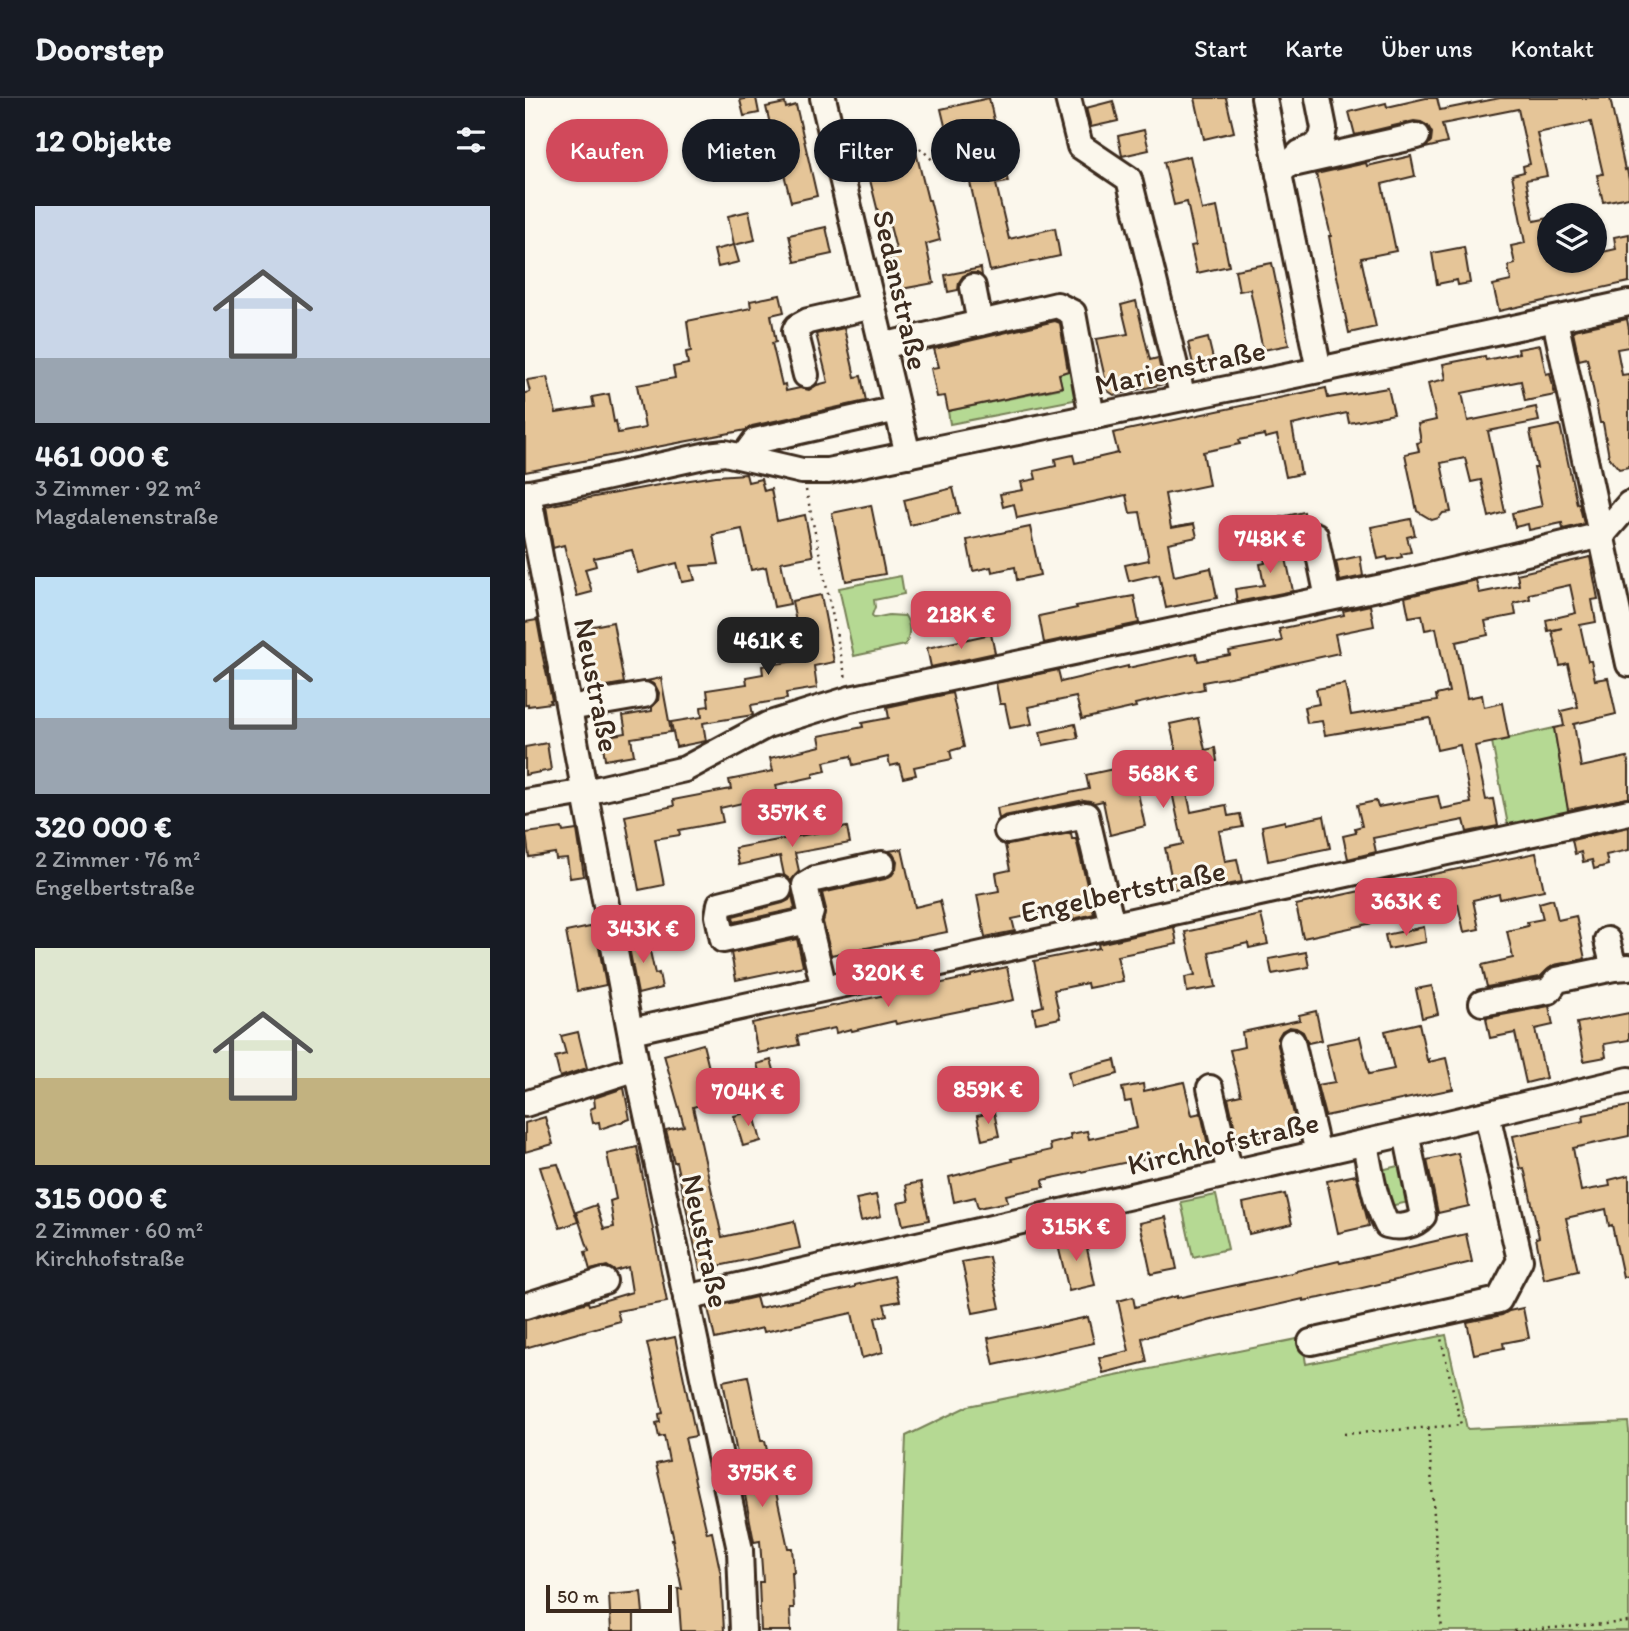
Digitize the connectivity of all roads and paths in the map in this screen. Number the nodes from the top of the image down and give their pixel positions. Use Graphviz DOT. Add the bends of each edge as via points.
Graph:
graph roads {
  1 [pos="823,98"];
  2 [pos="1068,98"];
  3 [pos="1263,98"];
  4 [pos="1318,98"];
  5 [pos="828,119"];
  6 [pos="1417,136"];
  7 [pos="917,148"];
  8 [pos="931,159"];
  9 [pos="1284,169"];
  10 [pos="843,182"];
  11 [pos="973,287"];
  12 [pos="1629,303"];
  13 [pos="873,306"];
  14 [pos="1555,320"];
  15 [pos="980,323"];
  16 [pos="882,345"];
  17 [pos="1319,370"];
  18 [pos="806,375"];
  19 [pos="1183,398"];
  20 [pos="897,408"];
  21 [pos="1092,417"];
  22 [pos="908,455"];
  23 [pos="744,456"];
  24 [pos="802,471"];
  25 [pos="526,493"];
  26 [pos="1629,504"];
  27 [pos="1315,535"];
  28 [pos="1602,535"];
  29 [pos="1328,598"];
  30 [pos="1629,664"];
  31 [pos="644,695"];
  32 [pos="850,699"];
  33 [pos="569,708"];
  34 [pos="586,792"];
  35 [pos="525,802"];
  36 [pos="1629,812"];
  37 [pos="1007,831"];
  38 [pos="881,864"];
  39 [pos="779,889"];
  40 [pos="808,921"];
  41 [pos="1112,925"];
  42 [pos="1607,940"];
  43 [pos="1621,968"];
  44 [pos="824,988"];
  45 [pos="1482,1003"];
  46 [pos="631,1031"];
  47 [pos="1292,1042"];
  48 [pos="637,1068"];
  49 [pos="1629,1080"];
  50 [pos="1210,1088"];
  51 [pos="525,1104"];
  52 [pos="1487,1114"];
  53 [pos="1406,1133"];
  54 [pos="1365,1143"];
  55 [pos="1318,1153"];
  56 [pos="1230,1173"];
  57 [pos="604,1281"];
  58 [pos="686,1298"];
  59 [pos="525,1306"];
  60 [pos="1435,1314"];
  61 [pos="1311,1342"];
  62 [pos="1428,1427"];
  63 [pos="1344,1434"];
  64 [pos="1629,1622"];
  65 [pos="743,1631"];
  66 [pos="1442,1631"];
  67 [pos="1514,1631"];
  68 [pos="1628,1631"];
  1 -- 5 [label="street, Sedanstraße"];
  2 -- 19 [label="street" via="1080,146 1129,179"];
  3 -- 9 [label="street"];
  4 -- 9 [label="street" via="1322,138"];
  6 -- 9 [label="street"];
  7 -- 8 [label="path"];
  9 -- 17 [label="street"];
  10 -- 13 [label="street, Sedanstraße"];
  11 -- 15 [label="street"];
  12 -- 14 [label="street, Marienstraße"];
  13 -- 16 [label="street, Sedanstraße"];
  13 -- 18 [label="street" via="797,327"];
  14 -- 17 [label="street, Marienstraße"];
  14 -- 28 [label="street"];
  15 -- 16 [label="street"];
  15 -- 21 [label="street" via="1057,305 1073,313"];
  16 -- 20 [label="street, Sedanstraße"];
  17 -- 19 [label="street, Marienstraße"];
  19 -- 21 [label="street, Marienstraße"];
  20 -- 22 [label="street, Sedanstraße"];
  20 -- 23 [label="street" via="755,441"];
  21 -- 22 [label="street, Marienstraße"];
  22 -- 24 [label="street, Marienstraße" via="828,471"];
  23 -- 24 [label="street, Marienstraße"];
  23 -- 25 [label="street, Marienstraße" via="708,455"];
  24 -- 32 [label="path"];
  25 -- 33 [label="street, Neustraße"];
  26 -- 28 [label="street"];
  27 -- 29 [label="street"];
  28 -- 29 [label="street"];
  28 -- 30 [label="street"];
  29 -- 32 [label="street"];
  31 -- 33 [label="street"];
  32 -- 34 [label="street" via="767,725 685,769"];
  33 -- 34 [label="street, Neustraße"];
  34 -- 35 [label="street"];
  34 -- 46 [label="street, Neustraße"];
  36 -- 41 [label="street, Engelbertstraße"];
  37 -- 41 [label="street" via="1086,815"];
  38 -- 40 [label="street" via="805,885 811,912"];
  39 -- 40 [label="street" via="720,904 723,940"];
  40 -- 44 [label="street"];
  41 -- 44 [label="street, Engelbertstraße"];
  42 -- 43 [label="street"];
  43 -- 45 [label="street" via="1557,980 1549,990"];
  44 -- 46 [label="street, Engelbertstraße"];
  46 -- 48 [label="street, Neustraße"];
  47 -- 55 [label="street"];
  48 -- 51 [label="street"];
  48 -- 58 [label="street, Neustraße"];
  49 -- 52 [label="street, Kirchhofstraße"];
  50 -- 56 [label="street"];
  52 -- 53 [label="street, Kirchhofstraße"];
  52 -- 60 [label="street" via="1520,1260 1499,1300"];
  53 -- 54 [label="street, Kirchhofstraße"];
  53 -- 54 [label="street" via="1423,1216 1408,1225 1387,1225"];
  54 -- 55 [label="street, Kirchhofstraße"];
  55 -- 56 [label="street, Kirchhofstraße"];
  56 -- 58 [label="street, Kirchhofstraße"];
  57 -- 59 [label="street"];
  58 -- 65 [label="street, Neustraße" via="740,1550"];
  60 -- 61 [label="street"];
  60 -- 62 [label="path" via="1461,1425"];
  62 -- 63 [label="path"];
  62 -- 66 [label="path"];
  64 -- 67 [label="path"];
  64 -- 68 [label="path"];
}
